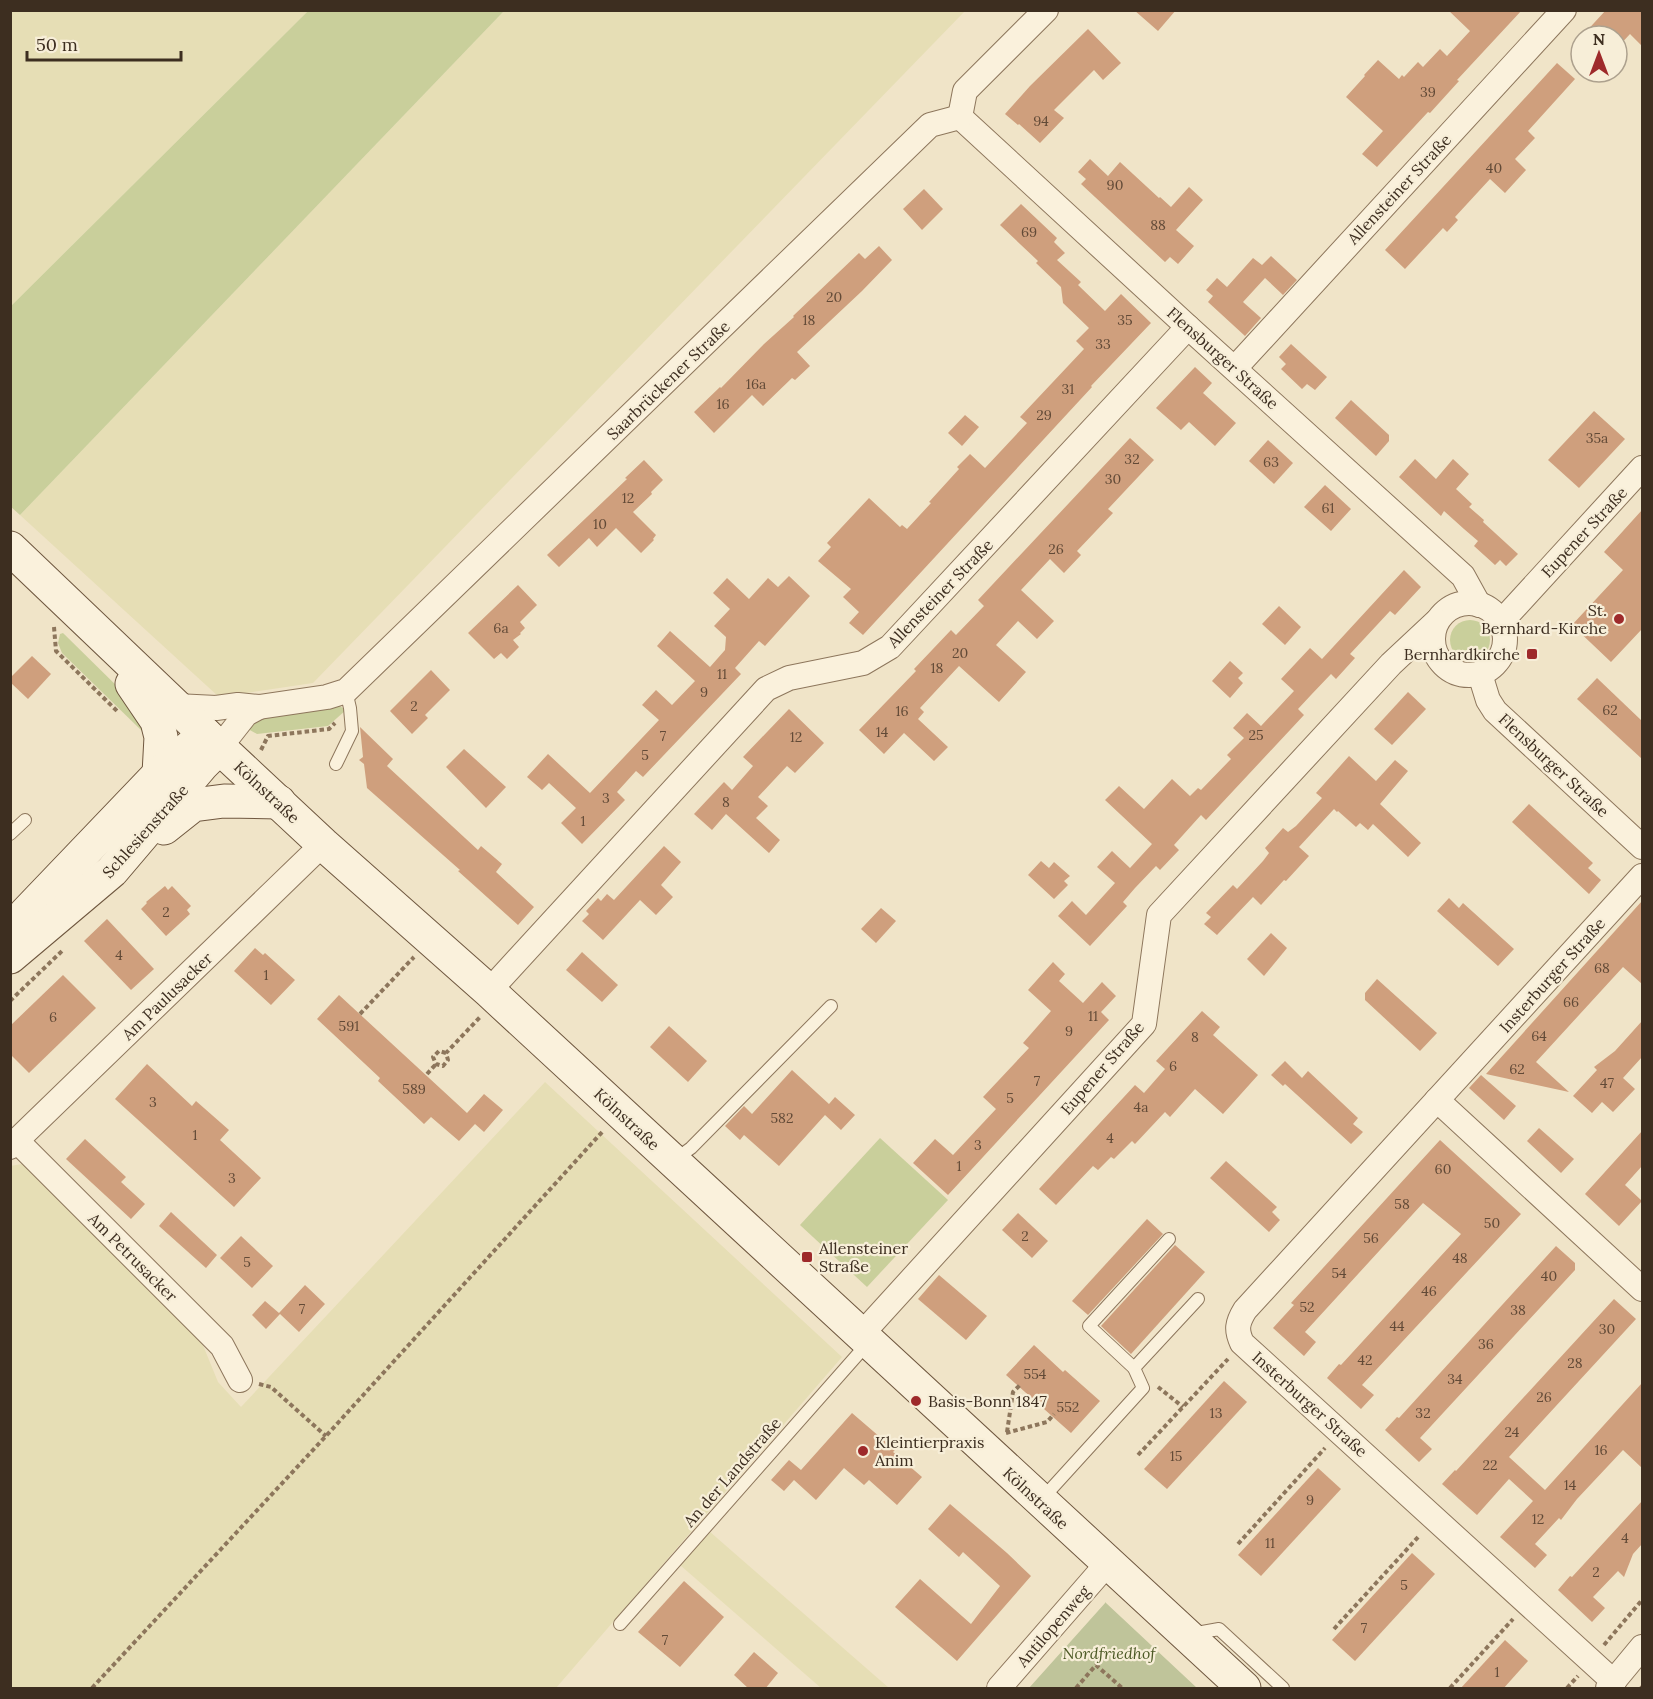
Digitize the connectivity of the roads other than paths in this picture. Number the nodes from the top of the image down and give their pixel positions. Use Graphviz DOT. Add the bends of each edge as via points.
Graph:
graph roads {
  1 [pos="1046,10"];
  2 [pos="1564,10"];
  3 [pos="960,117"];
  4 [pos="1188,327"];
  5 [pos="1235,368"];
  6 [pos="1642,468"];
  7 [pos="10,548"];
  8 [pos="1479,605"];
  9 [pos="1437,621"];
  10 [pos="1501,622"];
  11 [pos="94,628"];
  12 [pos="1480,674"];
  13 [pos="346,692"];
  14 [pos="176,706"];
  15 [pos="259,707"];
  16 [pos="212,741"];
  17 [pos="336,764"];
  18 [pos="159,774"];
  19 [pos="279,802"];
  20 [pos="25,820"];
  21 [pos="10,834"];
  22 [pos="323,844"];
  23 [pos="1642,847"];
  24 [pos="112,871"];
  25 [pos="1642,876"];
  26 [pos="10,932"];
  27 [pos="10,957"];
  28 [pos="485,1003"];
  29 [pos="831,1006"];
  30 [pos="1437,1100"];
  31 [pos="14,1144"];
  32 [pos="672,1161"];
  33 [pos="1169,1239"];
  34 [pos="1642,1289"];
  35 [pos="1198,1299"];
  36 [pos="864,1339"];
  37 [pos="1134,1368"];
  38 [pos="240,1380"];
  39 [pos="1040,1502"];
  40 [pos="1107,1564"];
  41 [pos="620,1624"];
  42 [pos="1184,1635"];
  43 [pos="1642,1647"];
  44 [pos="1611,1685"];
  45 [pos="999,1689"];
  46 [pos="1244,1689"];
  47 [pos="1283,1689"];
  1 -- 3 [label="street" via="965,91"];
  2 -- 5 [label="street, Allensteiner Straße"];
  3 -- 4 [label="street, Flensburger Straße"];
  3 -- 13 [label="street, Saarbrückener Straße" via="930,125"];
  4 -- 5 [label="street, Flensburger Straße"];
  4 -- 28 [label="street, Allensteiner Straße" via="890,647 863,663 789,678 766,689"];
  5 -- 8 [label="street, Flensburger Straße" via="1463,576"];
  6 -- 10 [label="street, Eupener Straße"];
  7 -- 11 [label="main road, Kölnstraße"];
  8 -- 9 [label="street" via="1463,604 1448,609"];
  8 -- 10 [label="street"];
  9 -- 12 [label="street" via="1432,637 1436,655 1447,668 1463,675"];
  9 -- 36 [label="street, Eupener Straße" via="1391,664 1159,915 1144,1024"];
  10 -- 12 [label="street" via="1504,646 1496,663"];
  11 -- 14 [label="main road, Kölnstraße"];
  11 -- 18 [label="main road" via="157,721 161,737"];
  12 -- 23 [label="street, Flensburger Straße" via="1495,711"];
  13 -- 15 [label="street"];
  13 -- 17 [label="lane" via="351,731"];
  14 -- 15 [label="street"];
  14 -- 16 [label="main road, Kölnstraße"];
  15 -- 16 [label="street"];
  16 -- 18 [label="main road, Schlesienstraße"];
  16 -- 19 [label="main road, Kölnstraße"];
  16 -- 24 [label="main road, Schlesienstraße" via="202,765"];
  18 -- 26 [label="main road, Schlesienstraße"];
  19 -- 22 [label="main road, Kölnstraße"];
  19 -- 24 [label="main road" via="193,805"];
  20 -- 21 [label="lane"];
  22 -- 28 [label="main road, Kölnstraße"];
  22 -- 31 [label="street, Am Paulusacker"];
  24 -- 27 [label="main road, Schlesienstraße"];
  25 -- 30 [label="street, Insterburger Straße"];
  28 -- 32 [label="main road, Kölnstraße" via="619,1112"];
  29 -- 32 [label="lane" via="691,1148"];
  30 -- 34 [label="street"];
  30 -- 44 [label="street, Insterburger Straße" via="1245,1310 1238,1334 1242,1343 1527,1602"];
  31 -- 38 [label="street, Am Petrusacker" via="222,1346"];
  32 -- 36 [label="main road, Kölnstraße"];
  33 -- 37 [label="lane" via="1089,1326"];
  35 -- 37 [label="lane"];
  36 -- 39 [label="main road, Kölnstraße"];
  36 -- 41 [label="lane, An der Landstraße"];
  37 -- 39 [label="lane" via="1143,1388"];
  39 -- 40 [label="main road, Kölnstraße"];
  40 -- 42 [label="main road, Kölnstraße"];
  40 -- 45 [label="street, Antilopenweg"];
  42 -- 46 [label="main road, Kölnstraße"];
  42 -- 47 [label="lane" via="1219,1629"];
  43 -- 44 [label="street"];
}
